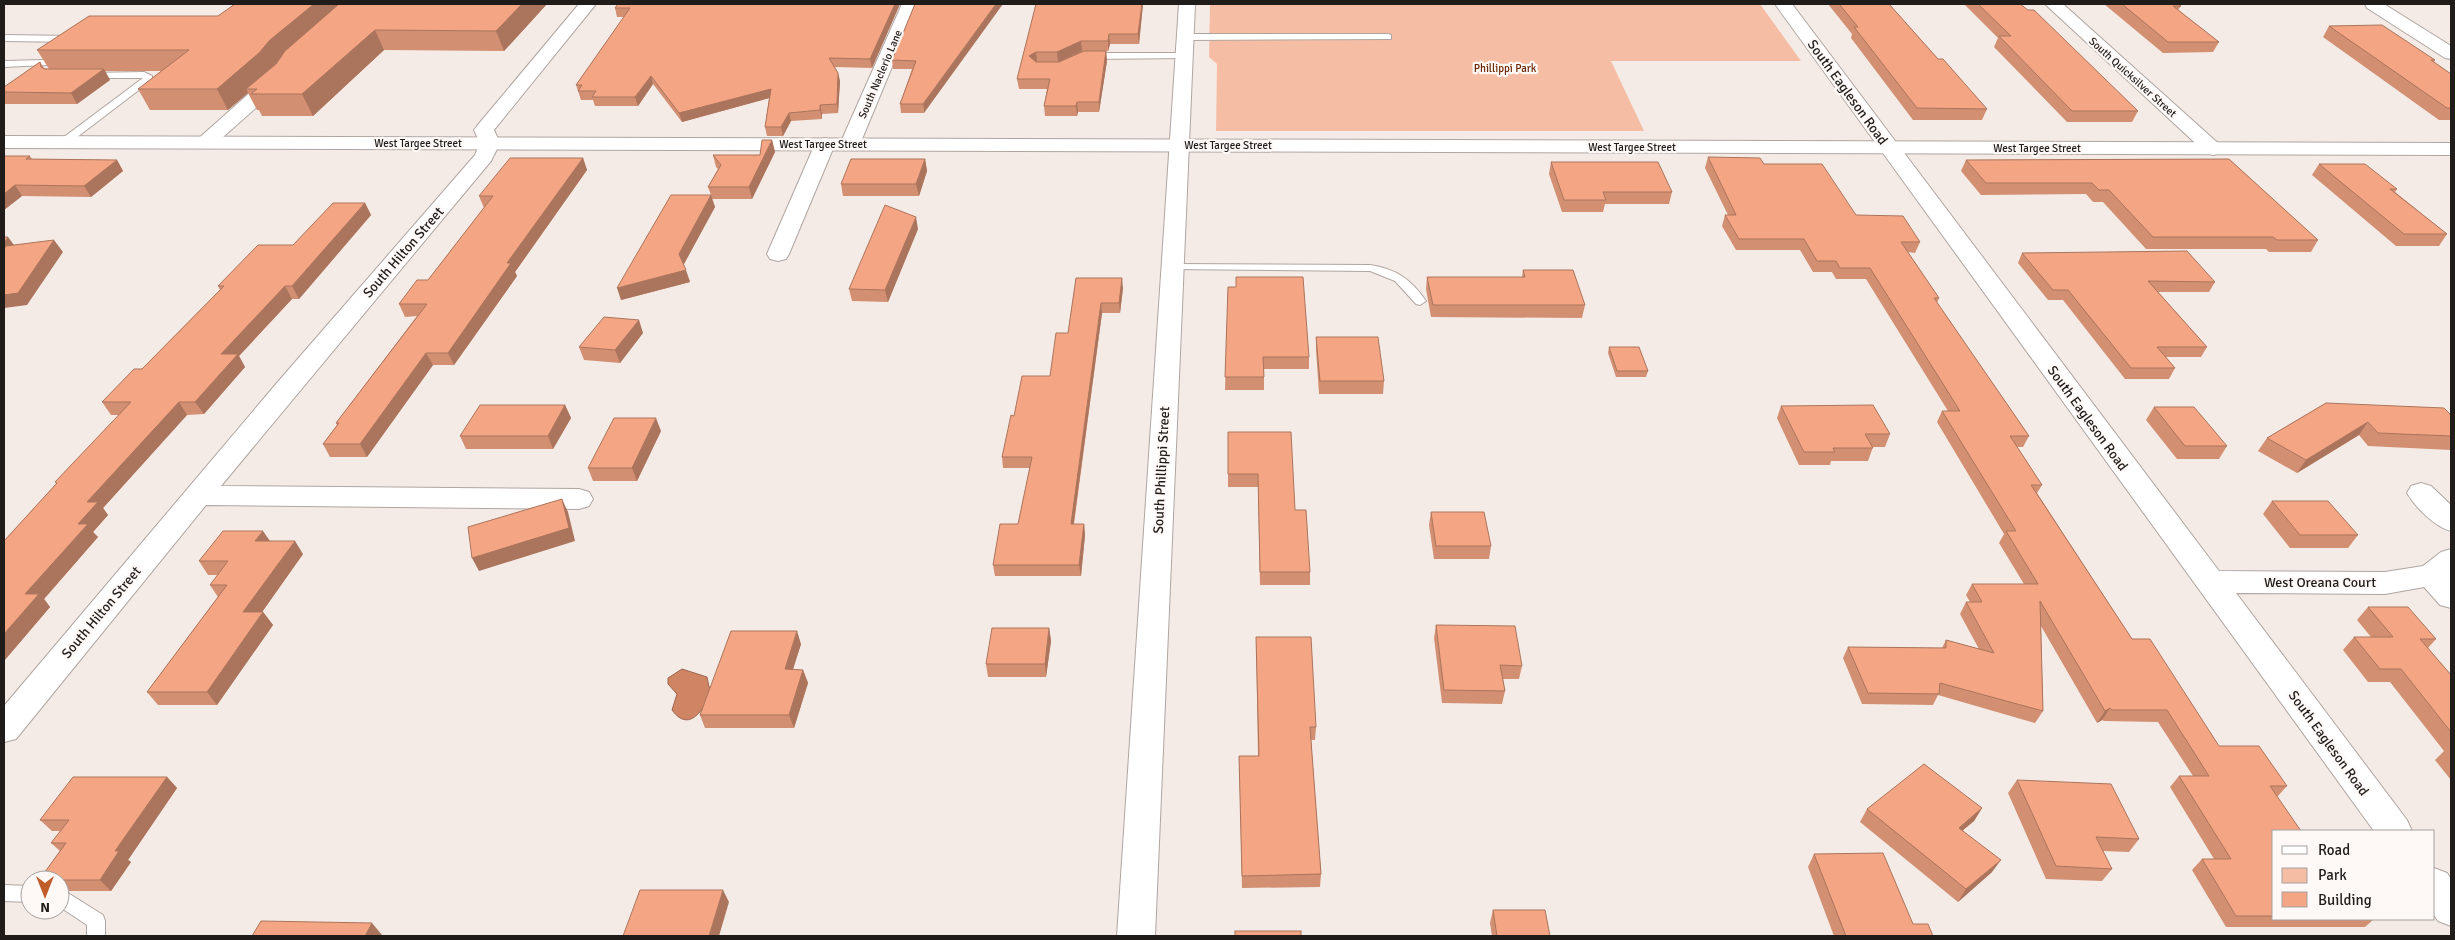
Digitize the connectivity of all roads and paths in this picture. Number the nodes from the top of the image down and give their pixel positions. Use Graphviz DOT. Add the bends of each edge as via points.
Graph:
graph roads {
  1 [pos="588,4"];
  2 [pos="910,4"];
  3 [pos="1187,4"];
  4 [pos="1783,4"];
  5 [pos="2053,4"];
  6 [pos="2373,4"];
  7 [pos="4,38"];
  8 [pos="1388,38"];
  9 [pos="1184,46"];
  10 [pos="2451,54"];
  11 [pos="1082,56"];
  12 [pos="52,57"];
  13 [pos="294,60"];
  14 [pos="4,64"];
  15 [pos="28,74"];
  16 [pos="80,75"];
  17 [pos="4,142"];
  18 [pos="64,142"];
  19 [pos="206,142"];
  20 [pos="490,143"];
  21 [pos="825,144"];
  22 [pos="850,144"];
  23 [pos="1179,145"];
  24 [pos="1889,148"];
  25 [pos="2213,149"];
  26 [pos="2451,149"];
  27 [pos="778,254"];
  28 [pos="1172,267"];
  29 [pos="1420,301"];
  30 [pos="2421,493"];
  31 [pos="198,495"];
  32 [pos="578,500"];
  33 [pos="2451,520"];
  34 [pos="2441,568"];
  35 [pos="2209,582"];
  36 [pos="2451,597"];
  37 [pos="4,729"];
  38 [pos="2393,830"];
  39 [pos="2435,887"];
  40 [pos="4,893"];
  41 [pos="20,894"];
  42 [pos="70,903"];
  43 [pos="2451,909"];
  44 [pos="96,936"];
  45 [pos="1136,936"];
  1 -- 20 [label="street, South Hilton Street" via="484,130"];
  2 -- 22 [label="street, South Naclerio Lane"];
  3 -- 9 [label="street, South Phillippi Street"];
  4 -- 24 [label="street, South Eagleson Road"];
  5 -- 25 [label="street, South Quicksilver Street"];
  6 -- 10 [label="street"];
  7 -- 12 [label="lane" via="76,40"];
  8 -- 9 [label="lane"];
  9 -- 11 [label="lane"];
  9 -- 23 [label="street, South Phillippi Street"];
  12 -- 14 [label="lane"];
  12 -- 15 [label="lane"];
  13 -- 19 [label="street" via="278,79"];
  16 -- 18 [label="lane" via="144,75 149,78"];
  17 -- 18 [label="street, West Targee Street"];
  18 -- 19 [label="street, West Targee Street"];
  19 -- 20 [label="street, West Targee Street"];
  20 -- 21 [label="street, West Targee Street"];
  20 -- 31 [label="street, South Hilton Street" via="484,157"];
  21 -- 22 [label="street, West Targee Street"];
  21 -- 27 [label="street"];
  22 -- 23 [label="street, West Targee Street"];
  23 -- 24 [label="street, West Targee Street"];
  23 -- 28 [label="street, South Phillippi Street"];
  24 -- 25 [label="street, West Targee Street"];
  24 -- 35 [label="street, South Eagleson Road"];
  25 -- 26 [label="street, West Targee Street"];
  28 -- 29 [label="lane" via="1370,268 1389,271 1407,283"];
  28 -- 45 [label="street, South Phillippi Street"];
  30 -- 33 [label="street"];
  31 -- 32 [label="street"];
  31 -- 37 [label="street, South Hilton Street"];
  34 -- 35 [label="street, West Oreana Court" via="2385,582"];
  34 -- 36 [label="street, West Oreana Court"];
  35 -- 38 [label="street, South Eagleson Road"];
  39 -- 43 [label="street"];
  40 -- 41 [label="lane"];
  42 -- 44 [label="lane" via="96,921"];
}
